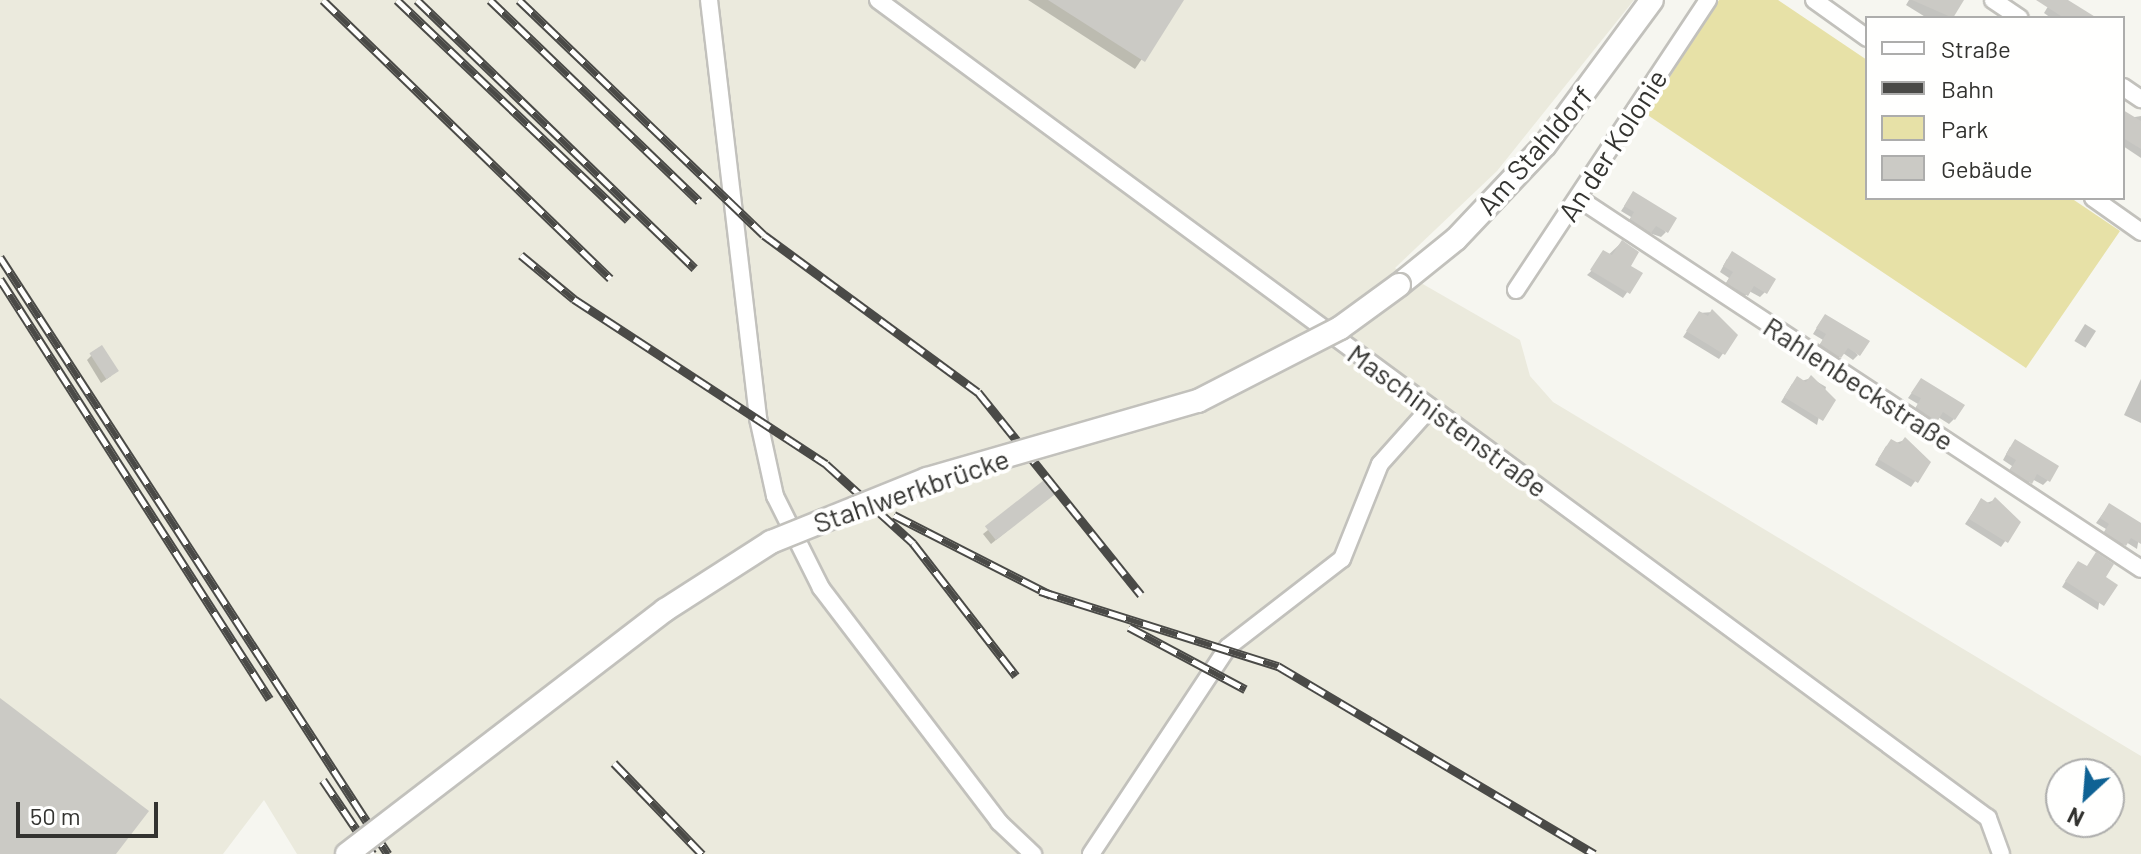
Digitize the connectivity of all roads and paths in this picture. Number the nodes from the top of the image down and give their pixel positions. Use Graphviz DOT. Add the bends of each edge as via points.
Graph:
graph roads {
  1 [pos="709,0"];
  2 [pos="878,0"];
  3 [pos="1652,0"];
  4 [pos="1708,0"];
  5 [pos="1814,0"];
  6 [pos="1993,0"];
  7 [pos="2017,16"];
  8 [pos="1865,37"];
  9 [pos="1578,198"];
  10 [pos="2096,200"];
  11 [pos="2141,232"];
  12 [pos="1399,285"];
  13 [pos="1516,290"];
  14 [pos="1431,407"];
  15 [pos="2141,569"];
  16 [pos="347,854"];
  17 [pos="1033,854"];
  18 [pos="1091,854"];
  19 [pos="2001,854"];
  1 -- 17 [label="street" via="758,418 775,496 821,588 999,822"];
  2 -- 14 [label="street, Maschinistenstraße"];
  3 -- 12 [label="main road, Am Stahldorf" via="1545,145 1456,239"];
  4 -- 9 [label="street, An der Kolonie"];
  5 -- 8 [label="street"];
  6 -- 7 [label="street"];
  9 -- 13 [label="street, An der Kolonie"];
  9 -- 15 [label="street, Rahlenbeckstraße"];
  10 -- 11 [label="street"];
  12 -- 16 [label="main road, Stahlwerkbrücke, bridge" via="1328,335 1198,401 927,479 771,542 665,610"];
  14 -- 18 [label="street" via="1380,464 1342,559 1228,647"];
  14 -- 19 [label="street, Maschinistenstraße" via="1988,818"];
}
